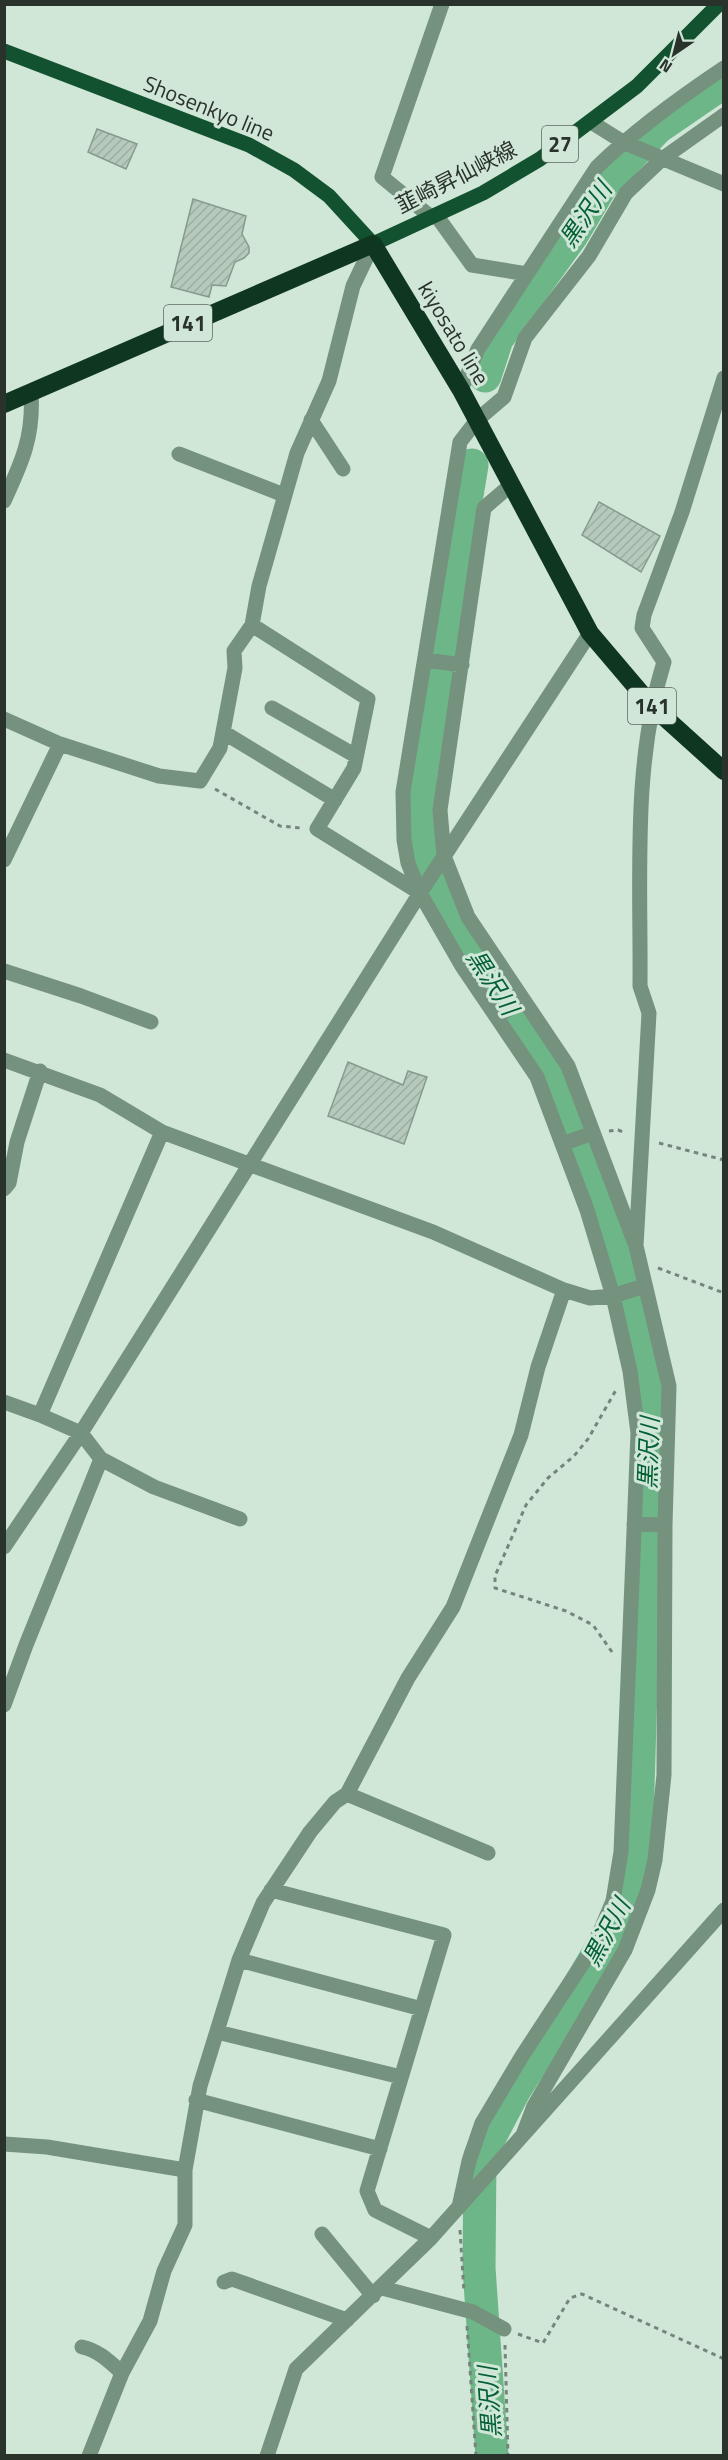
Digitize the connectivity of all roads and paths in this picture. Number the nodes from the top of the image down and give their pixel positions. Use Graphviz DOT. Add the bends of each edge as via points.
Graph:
graph roads {
  1 [pos="442,4"];
  2 [pos="719,4"];
  3 [pos="4,51"];
  4 [pos="723,68"];
  5 [pos="723,115"];
  6 [pos="591,122"];
  7 [pos="623,142"];
  8 [pos="662,159"];
  9 [pos="723,184"];
  10 [pos="433,216"];
  11 [pos="373,244"];
  12 [pos="527,274"];
  13 [pos="723,378"];
  14 [pos="461,390"];
  15 [pos="31,392"];
  16 [pos="4,404"];
  17 [pos="311,420"];
  18 [pos="477,420"];
  19 [pos="179,454"];
  20 [pos="343,469"];
  21 [pos="512,484"];
  22 [pos="284,495"];
  23 [pos="4,501"];
  24 [pos="252,625"];
  25 [pos="590,633"];
  26 [pos="430,660"];
  27 [pos="458,664"];
  28 [pos="652,706"];
  29 [pos="272,708"];
  30 [pos="4,719"];
  31 [pos="223,732"];
  32 [pos="60,744"];
  33 [pos="356,756"];
  34 [pos="723,771"];
  35 [pos="200,781"];
  36 [pos="335,800"];
  37 [pos="317,829"];
  38 [pos="444,856"];
  39 [pos="4,861"];
  40 [pos="420,893"];
  41 [pos="4,971"];
  42 [pos="520,1001"];
  43 [pos="499,1016"];
  44 [pos="151,1022"];
  45 [pos="4,1060"];
  46 [pos="40,1071"];
  47 [pos="162,1132"];
  48 [pos="593,1133"];
  49 [pos="562,1144"];
  50 [pos="249,1166"];
  51 [pos="4,1189"];
  52 [pos="636,1246"];
  53 [pos="639,1264"];
  54 [pos="640,1287"];
  55 [pos="564,1290"];
  56 [pos="723,1293"];
  57 [pos="617,1295"];
  58 [pos="630,1371"];
  59 [pos="4,1402"];
  60 [pos="40,1415"];
  61 [pos="81,1433"];
  62 [pos="101,1460"];
  63 [pos="240,1519"];
  64 [pos="636,1524"];
  65 [pos="661,1525"];
  66 [pos="4,1547"];
  67 [pos="628,1676"];
  68 [pos="4,1705"];
  69 [pos="348,1794"];
  70 [pos="488,1853"];
  71 [pos="271,1890"];
  72 [pos="722,1914"];
  73 [pos="239,1960"];
  74 [pos="422,2009"];
  75 [pos="217,2032"];
  76 [pos="401,2077"];
  77 [pos="196,2100"];
  78 [pos="523,2135"];
  79 [pos="4,2144"];
  80 [pos="380,2149"];
  81 [pos="185,2170"];
  82 [pos="462,2203"];
  83 [pos="322,2234"];
  84 [pos="430,2238"];
  85 [pos="224,2282"];
  86 [pos="377,2292"];
  87 [pos="469,2312"];
  88 [pos="347,2320"];
  89 [pos="499,2325"];
  90 [pos="82,2347"];
  91 [pos="723,2359"];
  92 [pos="122,2373"];
  93 [pos="89,2456"];
  94 [pos="267,2456"];
  95 [pos="476,2456"];
  96 [pos="508,2456"];
  1 -- 10 [label="street" via="382,177"];
  2 -- 6 [label="main road, 韮崎昇仙峡線 / 27" via="637,86"];
  3 -- 11 [label="main road, Shosenkyo line" via="249,145 294,170 329,196"];
  4 -- 7 [label="street"];
  5 -- 8 [label="street"];
  6 -- 7 [label="street"];
  6 -- 10 [label="main road, 韮崎昇仙峡線 / 27" via="483,193"];
  7 -- 8 [label="street"];
  7 -- 12 [label="street" via="597,167"];
  8 -- 9 [label="street"];
  8 -- 18 [label="street" via="626,193 589,256 525,338 504,397"];
  10 -- 11 [label="main road, 韮崎昇仙峡線 / 27"];
  10 -- 12 [label="street" via="472,265"];
  11 -- 14 [label="highway, kiyosato line / 141"];
  11 -- 15 [label="highway, 141"];
  11 -- 17 [label="street" via="353,286 329,381"];
  12 -- 14 [label="street" via="478,350"];
  13 -- 28 [label="street" via="682,512 644,615 642,628 664,662"];
  14 -- 18 [label="highway, kiyosato line / 141"];
  15 -- 16 [label="highway, 141"];
  15 -- 23 [label="street" via="31,431 25,456"];
  17 -- 20 [label="street"];
  17 -- 22 [label="street"];
  18 -- 21 [label="highway, kiyosato line / 141"];
  18 -- 26 [label="street" via="460,442"];
  19 -- 22 [label="street"];
  21 -- 25 [label="highway, kiyosato line / 141"];
  21 -- 27 [label="street" via="484,508"];
  22 -- 24 [label="street"];
  24 -- 31 [label="street" via="234,651 235,668"];
  24 -- 33 [label="street" via="368,699"];
  25 -- 28 [label="highway, kiyosato line / 141"];
  25 -- 38 [label="street"];
  26 -- 27 [label="street"];
  26 -- 40 [label="street" via="404,792 404,840"];
  27 -- 38 [label="street" via="440,810"];
  28 -- 34 [label="highway, kiyosato line / 141"];
  28 -- 52 [label="street" via="642,784 640,986 649,1013"];
  29 -- 33 [label="street"];
  30 -- 32 [label="street"];
  31 -- 35 [label="street" via="220,748"];
  31 -- 36 [label="street"];
  32 -- 35 [label="street" via="159,777"];
  32 -- 39 [label="street"];
  33 -- 36 [label="street" via="354,768"];
  35 -- 37 [label="path" via="280,826"];
  36 -- 37 [label="street"];
  37 -- 40 [label="street"];
  38 -- 40 [label="street"];
  38 -- 42 [label="street" via="468,917"];
  40 -- 43 [label="street" via="462,966"];
  40 -- 50 [label="street"];
  41 -- 44 [label="street"];
  42 -- 43 [label="street"];
  42 -- 48 [label="street" via="568,1066"];
  43 -- 49 [label="street" via="537,1077"];
  45 -- 46 [label="street"];
  46 -- 47 [label="street" via="100,1095"];
  46 -- 51 [label="street" via="17,1142 9,1183"];
  47 -- 50 [label="street"];
  47 -- 60 [label="street"];
  48 -- 49 [label="street"];
  48 -- 52 [label="street"];
  49 -- 57 [label="street"];
  50 -- 55 [label="street" via="433,1232"];
  50 -- 61 [label="street"];
  52 -- 53 [label="street"];
  53 -- 54 [label="street"];
  53 -- 56 [label="path" via="670,1271"];
  54 -- 57 [label="street"];
  54 -- 65 [label="street" via="669,1386"];
  55 -- 57 [label="street" via="590,1298"];
  55 -- 69 [label="street" via="538,1367 521,1435 453,1607 408,1678"];
  57 -- 58 [label="street"];
  58 -- 64 [label="street" via="638,1433"];
  58 -- 67 [label="path" via="588,1440 526,1505 495,1576 495,1588 566,1611 593,1625"];
  59 -- 60 [label="street"];
  60 -- 61 [label="street"];
  61 -- 62 [label="street"];
  61 -- 66 [label="street"];
  62 -- 63 [label="street" via="154,1487"];
  62 -- 68 [label="street"];
  64 -- 65 [label="street"];
  64 -- 67 [label="street"];
  65 -- 78 [label="street" via="664,1775 653,1870 625,1950 534,2106"];
  67 -- 82 [label="street" via="621,1852 613,1901 594,1946 482,2123 469,2161"];
  69 -- 70 [label="street"];
  69 -- 71 [label="street" via="335,1802 310,1832"];
  71 -- 73 [label="street"];
  71 -- 74 [label="street" via="444,1935"];
  72 -- 78 [label="street"];
  73 -- 74 [label="street"];
  73 -- 75 [label="street"];
  74 -- 76 [label="street"];
  75 -- 76 [label="street"];
  75 -- 77 [label="street"];
  76 -- 80 [label="street"];
  77 -- 80 [label="street"];
  77 -- 81 [label="street"];
  78 -- 82 [label="street"];
  79 -- 81 [label="street" via="47,2147"];
  80 -- 84 [label="street" via="367,2191 375,2210"];
  81 -- 92 [label="street" via="185,2225 164,2271 150,2321"];
  82 -- 84 [label="street"];
  82 -- 87 [label="path"];
  83 -- 86 [label="street"];
  84 -- 86 [label="street"];
  85 -- 88 [label="street" via="232,2279"];
  86 -- 87 [label="street"];
  86 -- 88 [label="street"];
  87 -- 89 [label="street"];
  87 -- 95 [label="path"];
  88 -- 94 [label="street" via="296,2368"];
  89 -- 91 [label="path" via="543,2343 570,2298 582,2294"];
  89 -- 96 [label="path"];
  90 -- 92 [label="street" via="91,2349"];
  92 -- 93 [label="street"];
}
